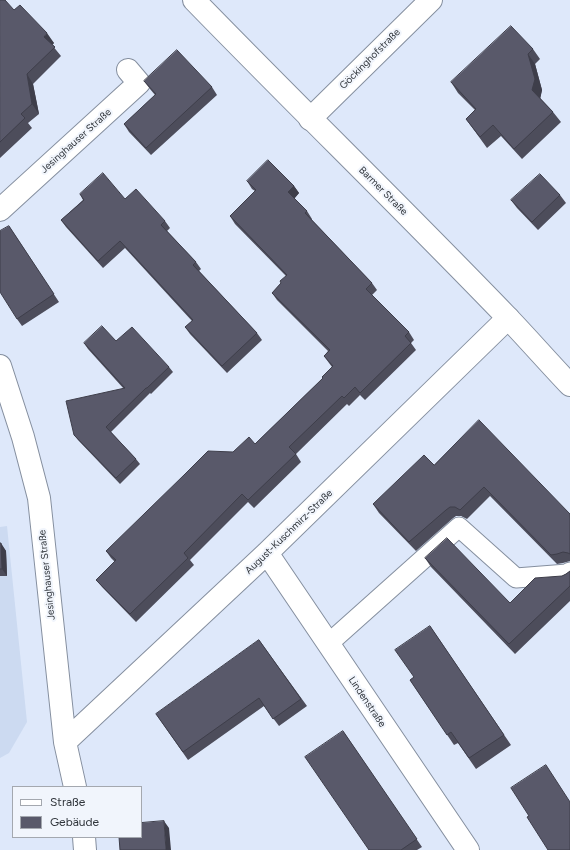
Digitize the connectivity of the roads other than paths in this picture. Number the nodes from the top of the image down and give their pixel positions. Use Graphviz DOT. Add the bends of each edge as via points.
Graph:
graph roads {
  1 [pos="194,0"];
  2 [pos="431,0"];
  3 [pos="128,70"];
  4 [pos="310,119"];
  5 [pos="0,210"];
  6 [pos="508,318"];
  7 [pos="0,366"];
  8 [pos="570,385"];
  9 [pos="267,553"];
  10 [pos="570,572"];
  11 [pos="328,644"];
  12 [pos="65,742"];
  13 [pos="75,786"];
  14 [pos="84,838"];
  15 [pos="85,850"];
  16 [pos="468,850"];
  1 -- 4 [label="street, Barmer Straße"];
  2 -- 4 [label="street, Göckinghofstraße"];
  3 -- 5 [label="street, Jesinghauser Straße" via="139,83"];
  4 -- 6 [label="street, Barmer Straße"];
  6 -- 8 [label="street, Barmer Straße"];
  6 -- 9 [label="street, August-Kuschmirz-Straße"];
  7 -- 12 [label="street, Jesinghauser Straße" via="24,437 39,498"];
  9 -- 11 [label="street, Lindenstraße"];
  9 -- 12 [label="street, August-Kuschmirz-Straße"];
  10 -- 11 [label="lane" via="516,578 459,527"];
  11 -- 16 [label="street, Lindenstraße"];
  12 -- 13 [label="street, Jesinghauser Straße"];
  14 -- 15 [label="street"];
}
